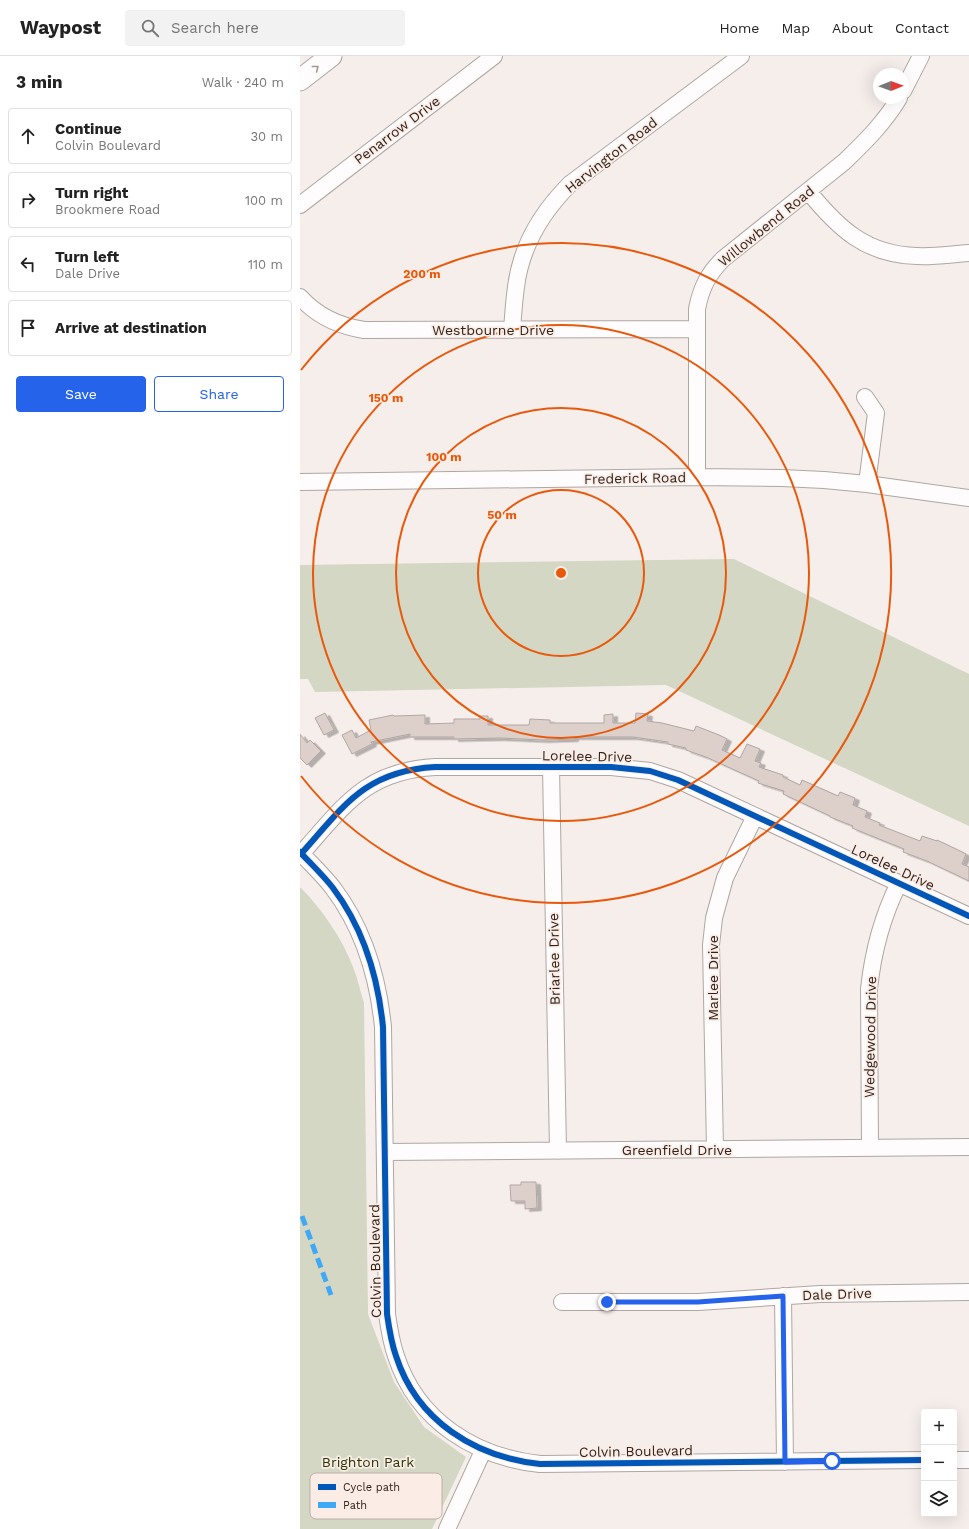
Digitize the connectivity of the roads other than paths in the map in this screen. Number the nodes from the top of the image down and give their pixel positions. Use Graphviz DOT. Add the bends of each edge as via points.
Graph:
graph roads {
  1 [pos="331,56"];
  2 [pos="494,56"];
  3 [pos="741,56"];
  4 [pos="921,56"];
  5 [pos="909,79"];
  6 [pos="300,80"];
  7 [pos="895,104"];
  8 [pos="808,191"];
  9 [pos="300,204"];
  10 [pos="969,253"];
  11 [pos="300,297"];
  12 [pos="697,329"];
  13 [pos="512,330"];
  14 [pos="865,397"];
  15 [pos="697,478"];
  16 [pos="300,482"];
  17 [pos="867,484"];
  18 [pos="969,498"];
  19 [pos="551,768"];
  20 [pos="755,816"];
  21 [pos="300,853"];
  22 [pos="899,883"];
  23 [pos="969,916"];
  24 [pos="870,1147"];
  25 [pos="969,1147"];
  26 [pos="715,1149"];
  27 [pos="558,1151"];
  28 [pos="385,1152"];
  29 [pos="969,1292"];
  30 [pos="783,1296"];
  31 [pos="562,1302"];
  32 [pos="483,1451"];
  33 [pos="921,1460"];
  34 [pos="957,1460"];
  35 [pos="969,1460"];
  36 [pos="785,1462"];
  37 [pos="447,1529"];
  6 -- 1 [label="main road, one-way"];
  2 -- 9 [label="street, Penarrow Drive"];
  3 -- 13 [label="street, Harvington Road" via="570,184 547,210 534,229 520,264"];
  4 -- 5 [label="street"];
  7 -- 8 [label="street, Willowbend Road" via="859,148"];
  8 -- 10 [label="street" via="835,223 869,246 901,255"];
  8 -- 12 [label="street, Willowbend Road" via="723,259 713,270 699,294"];
  11 -- 13 [label="street, Westbourne Drive" via="320,315 335,323 364,330"];
  12 -- 13 [label="street, Westbourne Drive"];
  12 -- 15 [label="street, Willowbend Road"];
  14 -- 17 [label="street" via="876,413"];
  15 -- 16 [label="street, Frederick Road"];
  15 -- 17 [label="street, Frederick Road" via="817,480"];
  17 -- 18 [label="street, Frederick Road"];
  19 -- 20 [label="street, Lorelee Drive" via="611,767 650,771 678,780"];
  19 -- 21 [label="street, Lorelee Drive" via="418,768 402,771 357,793"];
  19 -- 27 [label="street, Briarlee Drive"];
  20 -- 22 [label="street, Lorelee Drive"];
  20 -- 26 [label="street, Marlee Drive" via="725,878 714,918 711,945"];
  21 -- 28 [label="street, Colvin Boulevard" via="326,880 347,909 366,948 376,978 383,1027"];
  22 -- 23 [label="street, Lorelee Drive"];
  22 -- 24 [label="street, Wedgewood Drive" via="883,919 871,965"];
  24 -- 25 [label="street, Greenfield Drive"];
  24 -- 26 [label="street, Greenfield Drive"];
  26 -- 27 [label="street, Greenfield Drive"];
  27 -- 28 [label="street, Greenfield Drive"];
  28 -- 32 [label="street, Colvin Boulevard" via="387,1314 396,1357 413,1391 426,1409 459,1438"];
  29 -- 30 [label="street, Dale Drive"];
  30 -- 31 [label="street, Dale Drive" via="698,1302"];
  30 -- 36 [label="street"];
  32 -- 36 [label="street, Colvin Boulevard" via="504,1458 540,1464"];
  32 -- 37 [label="street"];
  33 -- 36 [label="street, Colvin Boulevard"];
  34 -- 35 [label="street"];
}
